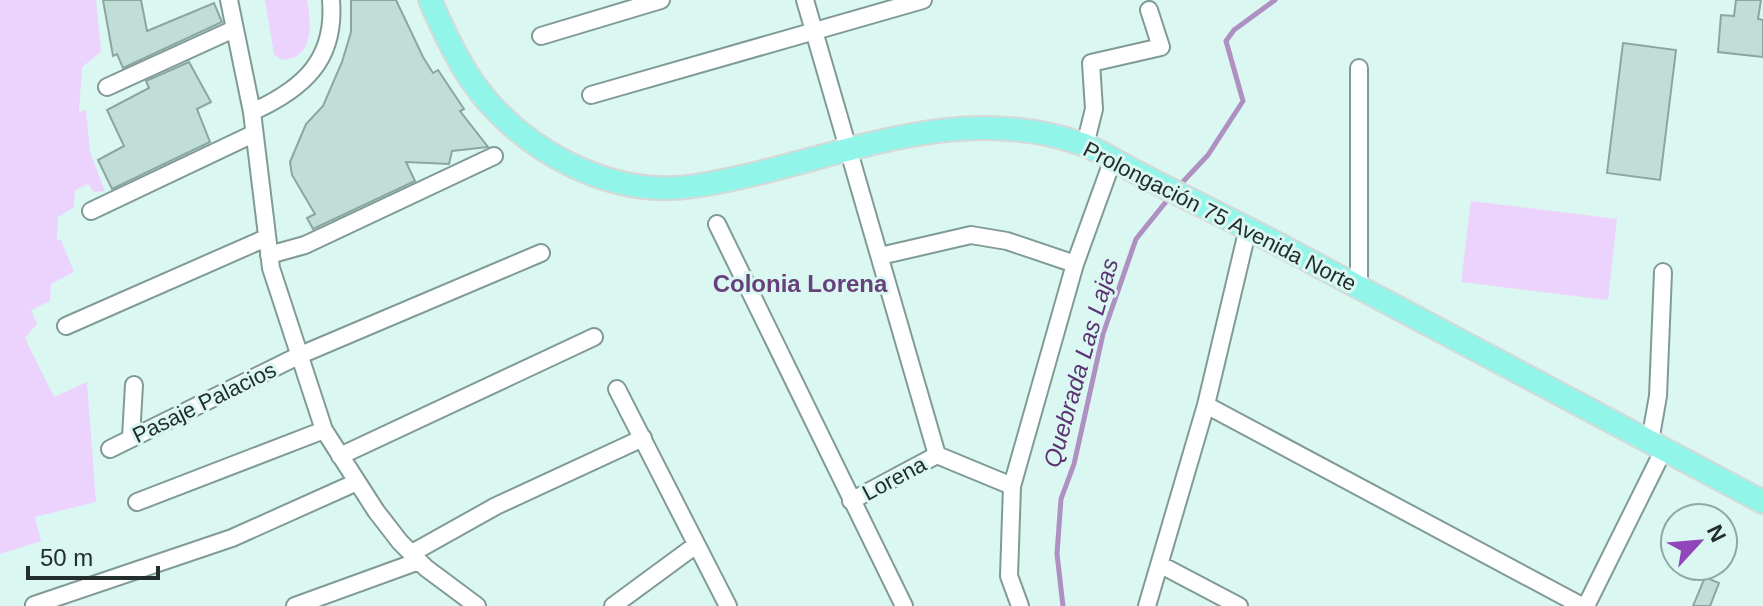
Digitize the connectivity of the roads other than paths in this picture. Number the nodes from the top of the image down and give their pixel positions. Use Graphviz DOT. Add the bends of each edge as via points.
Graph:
graph roads {
  1 [pos="229,0"];
  2 [pos="331,0"];
  3 [pos="430,0"];
  4 [pos="661,0"];
  5 [pos="805,0"];
  6 [pos="923,0"];
  7 [pos="1149,10"];
  8 [pos="234,29"];
  9 [pos="815,32"];
  10 [pos="541,36"];
  11 [pos="1359,68"];
  12 [pos="107,87"];
  13 [pos="591,95"];
  14 [pos="252,112"];
  15 [pos="253,134"];
  16 [pos="1085,145"];
  17 [pos="847,148"];
  18 [pos="494,156"];
  19 [pos="1113,159"];
  20 [pos="91,211"];
  21 [pos="717,224"];
  22 [pos="1248,228"];
  23 [pos="266,238"];
  24 [pos="541,253"];
  25 [pos="269,255"];
  26 [pos="880,256"];
  27 [pos="1075,264"];
  28 [pos="1663,272"];
  29 [pos="1359,287"];
  30 [pos="66,326"];
  31 [pos="594,337"];
  32 [pos="298,356"];
  33 [pos="134,385"];
  34 [pos="617,389"];
  35 [pos="1206,405"];
  36 [pos="324,430"];
  37 [pos="131,437"];
  38 [pos="643,438"];
  39 [pos="1657,445"];
  40 [pos="110,449"];
  41 [pos="937,455"];
  42 [pos="340,456"];
  43 [pos="357,482"];
  44 [pos="1012,486"];
  45 [pos="851,501"];
  46 [pos="137,502"];
  47 [pos="1763,502"];
  48 [pos="696,545"];
  49 [pos="416,557"];
  50 [pos="1161,565"];
  51 [pos="34,605"];
  52 [pos="295,606"];
  53 [pos="477,606"];
  54 [pos="613,606"];
  55 [pos="728,606"];
  56 [pos="904,606"];
  57 [pos="1020,606"];
  58 [pos="1147,606"];
  59 [pos="1239,606"];
  60 [pos="1584,606"];
  1 -- 8 [label="street"];
  2 -- 14 [label="street" via="329,41 306,81"];
  3 -- 17 [label="main road, Prolongación 75 Avenida Norte" via="471,80 494,109 527,139 598,176 642,185 696,186"];
  4 -- 10 [label="street"];
  5 -- 9 [label="street"];
  6 -- 9 [label="street"];
  7 -- 16 [label="street" via="1161,47 1091,63 1094,109"];
  8 -- 12 [label="street"];
  8 -- 14 [label="street"];
  9 -- 13 [label="street"];
  9 -- 17 [label="street"];
  11 -- 29 [label="street"];
  14 -- 15 [label="street"];
  15 -- 20 [label="street"];
  15 -- 23 [label="street"];
  16 -- 17 [label="main road, Prolongación 75 Avenida Norte" via="999,126 948,128"];
  16 -- 19 [label="main road, Prolongación 75 Avenida Norte"];
  17 -- 26 [label="street"];
  18 -- 25 [label="street" via="305,245"];
  19 -- 22 [label="main road, Prolongación 75 Avenida Norte"];
  19 -- 27 [label="street"];
  21 -- 45 [label="street"];
  22 -- 29 [label="main road, Prolongación 75 Avenida Norte"];
  22 -- 35 [label="street"];
  23 -- 25 [label="street"];
  23 -- 30 [label="street"];
  24 -- 32 [label="street, Pasaje Palacios"];
  25 -- 32 [label="street"];
  26 -- 27 [label="street" via="971,235"];
  26 -- 41 [label="street"];
  27 -- 44 [label="street"];
  28 -- 39 [label="street"];
  29 -- 39 [label="main road, Prolongación 75 Avenida Norte"];
  31 -- 42 [label="street"];
  32 -- 36 [label="street"];
  32 -- 37 [label="street, Pasaje Palacios"];
  33 -- 37 [label="street"];
  34 -- 38 [label="street"];
  35 -- 50 [label="street"];
  35 -- 60 [label="street"];
  36 -- 42 [label="street"];
  36 -- 46 [label="street"];
  37 -- 40 [label="street, Pasaje Palacios"];
  38 -- 48 [label="street"];
  38 -- 49 [label="street" via="496,506"];
  39 -- 47 [label="main road, Prolongación 75 Avenida Norte"];
  39 -- 60 [label="street"];
  41 -- 44 [label="street"];
  41 -- 45 [label="street, Lorena"];
  42 -- 43 [label="street"];
  43 -- 49 [label="street"];
  43 -- 51 [label="street" via="232,538"];
  44 -- 57 [label="street" via="1009,576"];
  45 -- 56 [label="street"];
  48 -- 54 [label="street"];
  48 -- 55 [label="street"];
  49 -- 52 [label="street"];
  49 -- 53 [label="street"];
  50 -- 58 [label="street"];
  50 -- 59 [label="street"];
}
